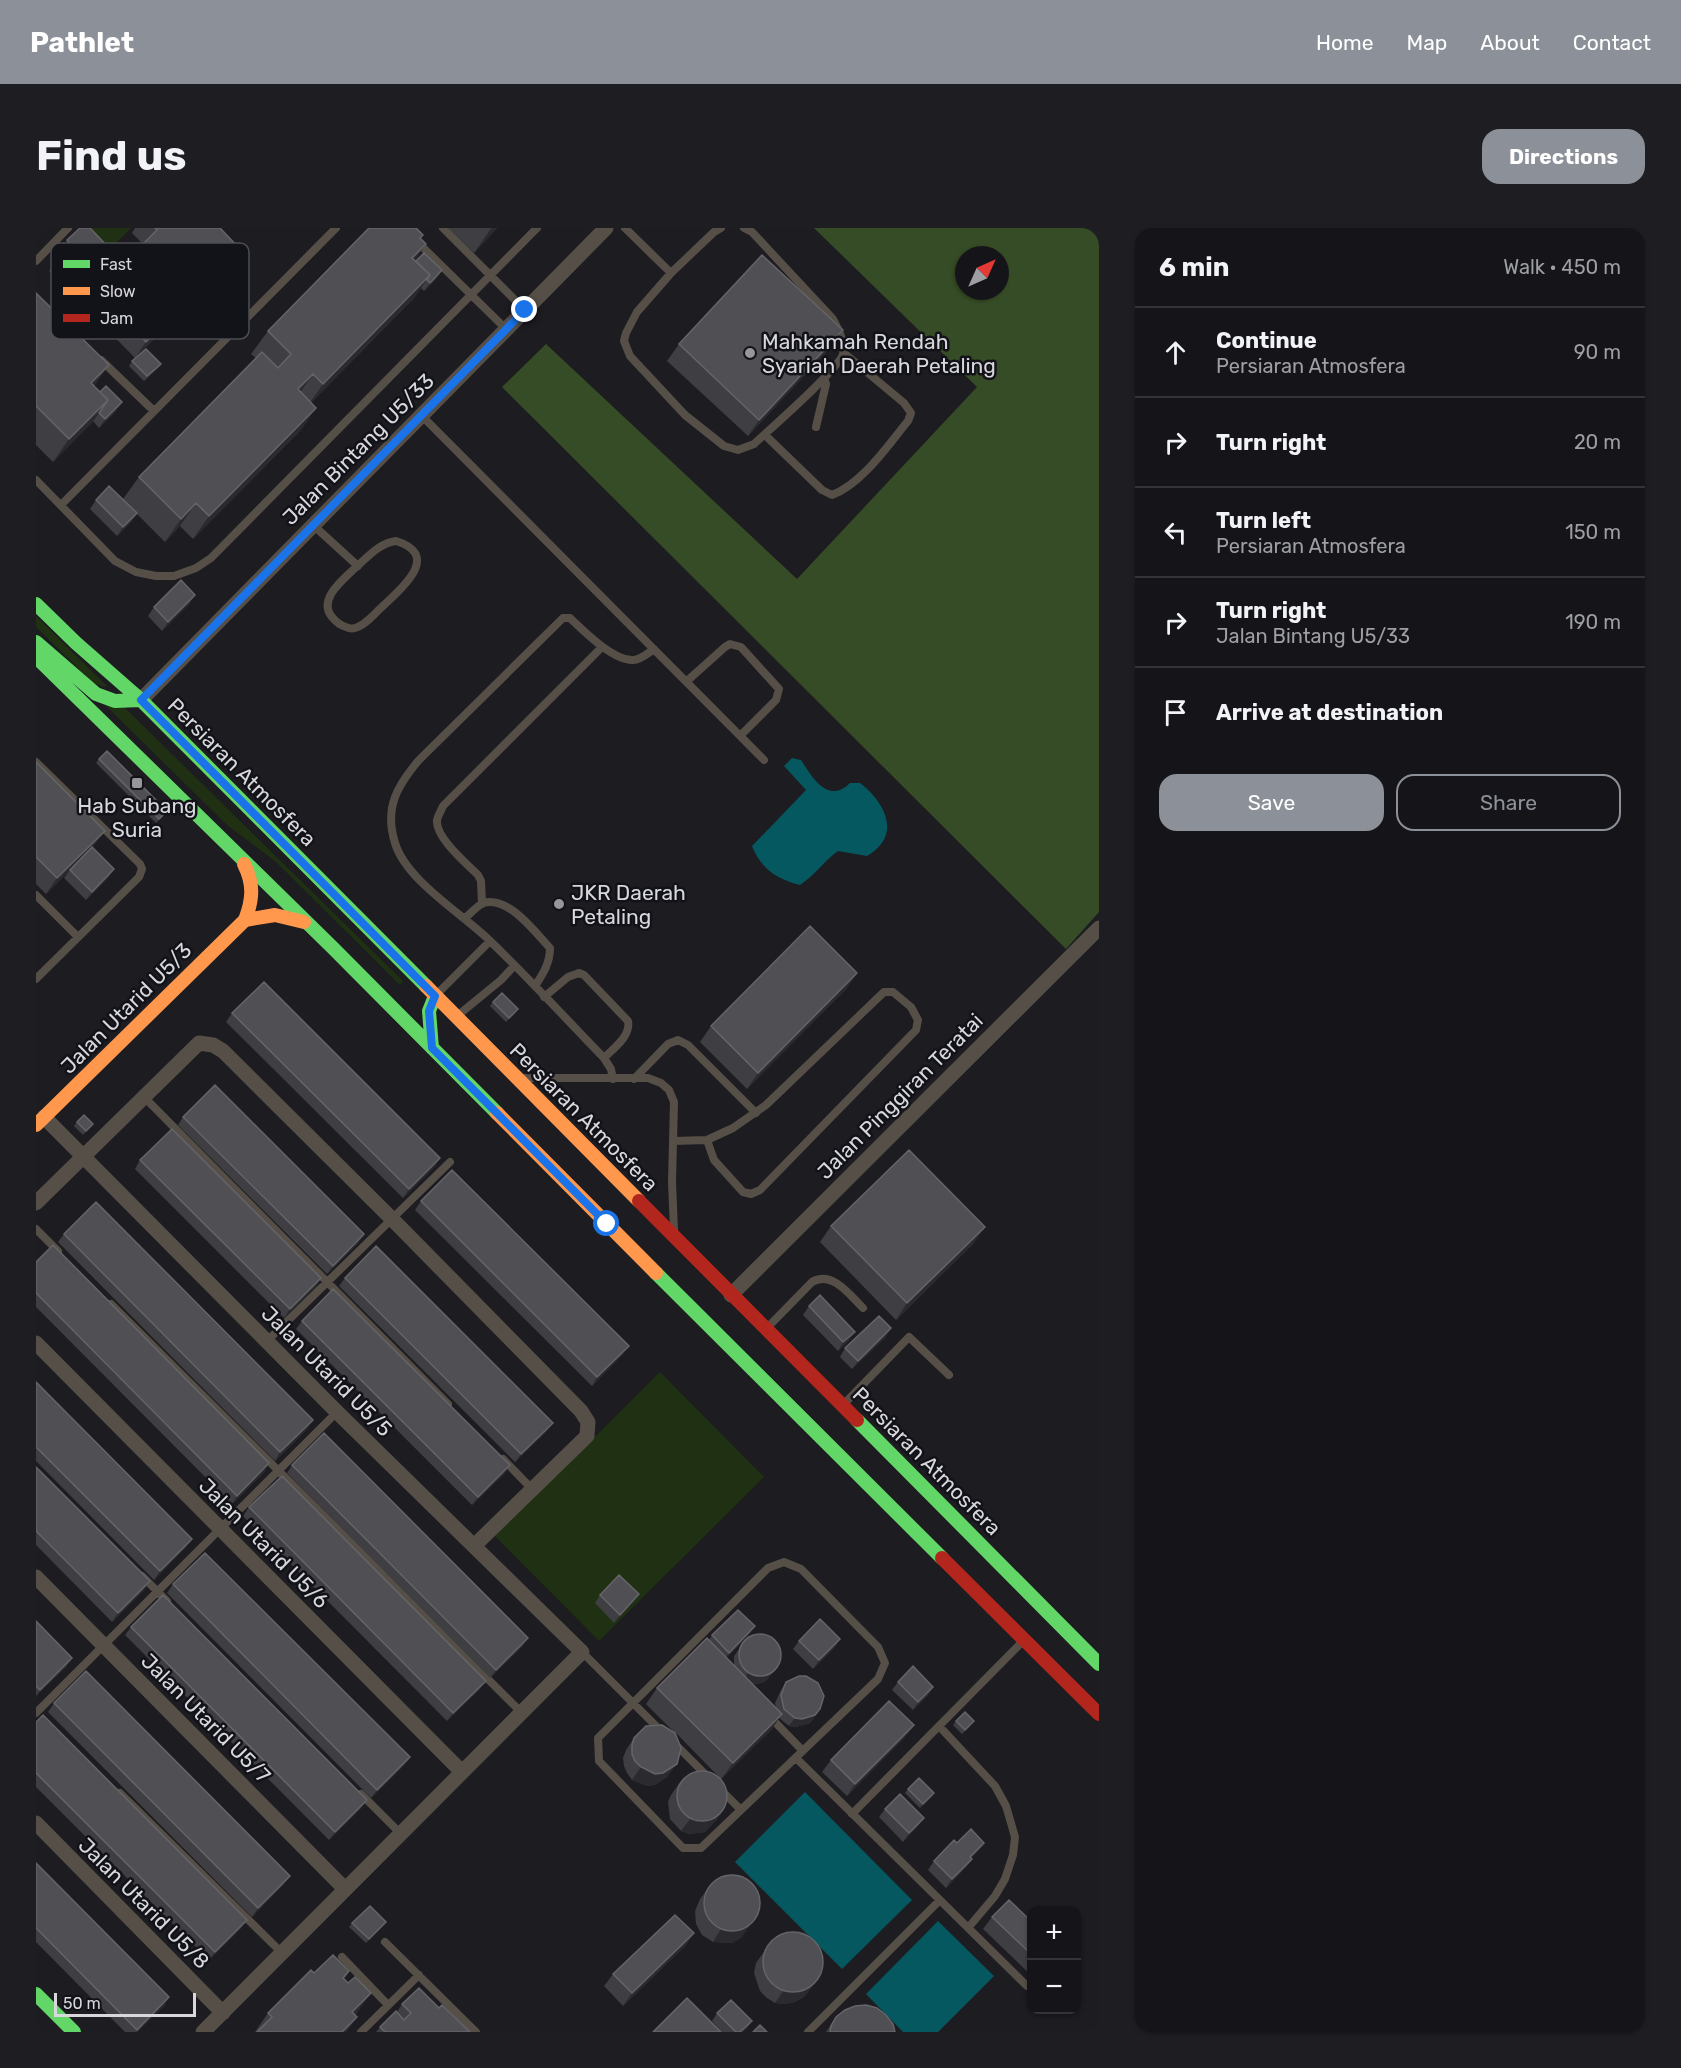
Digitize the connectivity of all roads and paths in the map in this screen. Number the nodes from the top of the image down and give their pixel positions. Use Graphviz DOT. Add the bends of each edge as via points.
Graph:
graph roads {
  1 [pos="68,228"];
  2 [pos="336,228"];
  3 [pos="403,228"];
  4 [pos="443,228"];
  5 [pos="537,228"];
  6 [pos="606,228"];
  7 [pos="625,228"];
  8 [pos="721,228"];
  9 [pos="744,228"];
  10 [pos="53,243"];
  11 [pos="51,246"];
  12 [pos="36,261"];
  13 [pos="671,273"];
  14 [pos="489,275"];
  15 [pos="470,293"];
  16 [pos="525,310"];
  17 [pos="249,315"];
  18 [pos="506,329"];
  19 [pos="226,339"];
  20 [pos="844,353"];
  21 [pos="95,355"];
  22 [pos="824,378"];
  23 [pos="154,411"];
  24 [pos="421,415"];
  25 [pos="816,427"];
  26 [pos="765,435"];
  27 [pos="36,480"];
  28 [pos="61,505"];
  29 [pos="313,525"];
  30 [pos="358,566"];
  31 [pos="36,604"];
  32 [pos="36,642"];
  33 [pos="602,647"];
  34 [pos="654,649"];
  35 [pos="36,657"];
  36 [pos="687,681"];
  37 [pos="141,700"];
  38 [pos="741,735"];
  39 [pos="764,760"];
  40 [pos="36,762"];
  41 [pos="239,856"];
  42 [pos="36,895"];
  43 [pos="482,904"];
  44 [pos="465,918"];
  45 [pos="244,920"];
  46 [pos="307,924"];
  47 [pos="1099,928"];
  48 [pos="78,937"];
  49 [pos="490,941"];
  50 [pos="514,966"];
  51 [pos="38,974"];
  52 [pos="535,986"];
  53 [pos="435,996"];
  54 [pos="544,997"];
  55 [pos="455,1017"];
  56 [pos="404,1020"];
  57 [pos="429,1021"];
  58 [pos="432,1048"];
  59 [pos="604,1058"];
  60 [pos="515,1078"];
  61 [pos="634,1078"];
  62 [pos="613,1079"];
  63 [pos="145,1098"];
  64 [pos="756,1113"];
  65 [pos="40,1121"];
  66 [pos="707,1140"];
  67 [pos="673,1141"];
  68 [pos="84,1156"];
  69 [pos="450,1162"];
  70 [pos="36,1203"];
  71 [pos="392,1219"];
  72 [pos="36,1229"];
  73 [pos="674,1238"];
  74 [pos="61,1254"];
  75 [pos="327,1282"];
  76 [pos="731,1294"];
  77 [pos="103,1296"];
  78 [pos="863,1308"];
  79 [pos="766,1329"];
  80 [pos="267,1341"];
  81 [pos="36,1343"];
  82 [pos="949,1376"];
  83 [pos="450,1406"];
  84 [pos="842,1406"];
  85 [pos="337,1412"];
  86 [pos="500,1456"];
  87 [pos="278,1471"];
  88 [pos="532,1489"];
  89 [pos="220,1529"];
  90 [pos="474,1546"];
  91 [pos="133,1568"];
  92 [pos="36,1577"];
  93 [pos="158,1592"];
  94 [pos="174,1608"];
  95 [pos="1025,1639"];
  96 [pos="696,1641"];
  97 [pos="104,1646"];
  98 [pos="704,1649"];
  99 [pos="582,1652"];
  100 [pos="1099,1664"];
  101 [pos="633,1703"];
  102 [pos="762,1708"];
  103 [pos="37,1712"];
  104 [pos="521,1712"];
  105 [pos="1099,1714"];
  106 [pos="46,1720"];
  107 [pos="939,1726"];
  108 [pos="803,1751"];
  109 [pos="795,1758"];
  110 [pos="462,1772"];
  111 [pos="350,1784"];
  112 [pos="114,1786"];
  113 [pos="741,1810"];
  114 [pos="852,1814"];
  115 [pos="36,1823"];
  116 [pos="401,1834"];
  117 [pos="345,1889"];
  118 [pos="940,1900"];
  119 [pos="968,1928"];
  120 [pos="385,1942"];
  121 [pos="282,1953"];
  122 [pos="342,1957"];
  123 [pos="418,1975"];
  124 [pos="1027,1986"];
  125 [pos="36,1994"];
  126 [pos="388,2005"];
  127 [pos="223,2013"];
  128 [pos="74,2032"];
  129 [pos="203,2032"];
  130 [pos="361,2032"];
  131 [pos="476,2032"];
  132 [pos="808,2032"];
  1 -- 10 [label="lane"];
  2 -- 17 [label="lane"];
  3 -- 15 [label="lane"];
  4 -- 14 [label="lane"];
  5 -- 14 [label="lane"];
  6 -- 16 [label="street, Jalan Bintang U5/33"];
  7 -- 13 [label="lane"];
  8 -- 13 [label="lane"];
  9 -- 20 [label="lane" via="833,319 842,337"];
  11 -- 12 [label="lane"];
  13 -- 26 [label="lane" via="637,312 626,333 624,341 630,356 685,415 724,446 744,449"];
  14 -- 15 [label="lane"];
  14 -- 16 [label="lane"];
  15 -- 18 [label="lane"];
  15 -- 28 [label="lane" via="211,558 196,568 174,576 136,572 115,561"];
  16 -- 18 [label="street, Jalan Bintang U5/33"];
  18 -- 24 [label="street, Jalan Bintang U5/33"];
  19 -- 23 [label="lane"];
  20 -- 22 [label="lane"];
  20 -- 26 [label="lane" via="911,412 908,421 870,465 832,495"];
  21 -- 23 [label="lane"];
  22 -- 25 [label="lane"];
  22 -- 26 [label="lane"];
  23 -- 28 [label="lane"];
  24 -- 29 [label="street, Jalan Bintang U5/33"];
  24 -- 34 [label="lane"];
  27 -- 28 [label="lane"];
  29 -- 30 [label="lane"];
  29 -- 37 [label="street, Jalan Bintang U5/33"];
  30 -- 30 [label="lane" via="381,545 396,541 404,543 417,562 409,582 364,623 349,628 338,624 328,612 328,601 335,587"];
  31 -- 37 [label="street, Persiaran Atmosfera"];
  32 -- 37 [label="street" via="96,694 115,701"];
  33 -- 34 [label="lane" via="635,661"];
  33 -- 43 [label="lane" via="443,806 437,818 441,836 482,881"];
  33 -- 44 [label="lane" via="570,618 563,618 419,760 396,791 390,812 394,842 403,863"];
  34 -- 36 [label="lane"];
  35 -- 41 [label="street"];
  36 -- 38 [label="lane"];
  36 -- 38 [label="lane" via="725,647 741,647 779,689 776,700"];
  37 -- 53 [label="street, Persiaran Atmosfera"];
  38 -- 39 [label="lane"];
  40 -- 48 [label="lane" via="142,869 139,877"];
  41 -- 45 [label="street" via="251,878 253,900"];
  41 -- 46 [label="street"];
  42 -- 48 [label="lane"];
  43 -- 44 [label="lane"];
  43 -- 52 [label="lane" via="510,908 550,948 547,966"];
  44 -- 49 [label="lane"];
  45 -- 46 [label="street" via="284,914"];
  45 -- 65 [label="street, Jalan Utarid U5/3"];
  46 -- 56 [label="street"];
  47 -- 76 [label="street, Jalan Pinggiran Teratai"];
  48 -- 51 [label="lane"];
  49 -- 50 [label="lane"];
  49 -- 53 [label="lane"];
  50 -- 52 [label="lane"];
  50 -- 55 [label="lane"];
  52 -- 54 [label="lane"];
  53 -- 55 [label="street, Persiaran Atmosfera"];
  53 -- 57 [label="street"];
  54 -- 59 [label="lane"];
  54 -- 59 [label="lane" via="568,977 579,972 584,975 628,1021 627,1034"];
  55 -- 57 [label="street"];
  55 -- 60 [label="street, Persiaran Atmosfera"];
  56 -- 57 [label="street"];
  56 -- 58 [label="street"];
  57 -- 58 [label="street"];
  58 -- 95 [label="street"];
  59 -- 62 [label="lane"];
  60 -- 62 [label="lane"];
  60 -- 73 [label="street, Persiaran Atmosfera"];
  61 -- 62 [label="lane"];
  61 -- 64 [label="lane" via="668,1044 678,1040 688,1045"];
  61 -- 67 [label="lane" via="648,1078 669,1090 674,1102"];
  63 -- 68 [label="street"];
  63 -- 71 [label="street" via="200,1043 213,1045"];
  63 -- 75 [label="lane"];
  64 -- 66 [label="lane"];
  64 -- 66 [label="lane" via="884,992 893,992 911,1007 918,1020 916,1030 760,1190 743,1192 714,1160"];
  65 -- 68 [label="street, Jalan Utarid U5/5"];
  66 -- 67 [label="lane"];
  67 -- 73 [label="lane"];
  68 -- 70 [label="street"];
  68 -- 80 [label="street, Jalan Utarid U5/5"];
  69 -- 71 [label="lane"];
  71 -- 75 [label="lane"];
  71 -- 88 [label="street" via="588,1422 587,1436"];
  72 -- 74 [label="lane"];
  73 -- 76 [label="street, Persiaran Atmosfera"];
  75 -- 80 [label="lane"];
  75 -- 83 [label="lane"];
  76 -- 79 [label="street, Persiaran Atmosfera"];
  77 -- 87 [label="lane"];
  78 -- 79 [label="lane" via="840,1286 819,1278"];
  79 -- 84 [label="street, Persiaran Atmosfera"];
  80 -- 85 [label="street, Jalan Utarid U5/5"];
  81 -- 89 [label="street, Jalan Utarid U5/6"];
  82 -- 84 [label="lane" via="909,1337"];
  84 -- 100 [label="street, Persiaran Atmosfera"];
  85 -- 87 [label="lane"];
  85 -- 90 [label="street, Jalan Utarid U5/5"];
  86 -- 88 [label="lane"];
  87 -- 89 [label="lane"];
  87 -- 104 [label="lane"];
  88 -- 90 [label="street"];
  89 -- 93 [label="lane"];
  89 -- 110 [label="street, Jalan Utarid U5/6"];
  90 -- 99 [label="street, Jalan Utarid U5/5"];
  91 -- 93 [label="lane"];
  92 -- 97 [label="street, Jalan Utarid U5/7"];
  93 -- 94 [label="lane"];
  93 -- 97 [label="lane"];
  95 -- 105 [label="street"];
  95 -- 107 [label="lane"];
  96 -- 98 [label="lane"];
  96 -- 101 [label="lane"];
  96 -- 108 [label="lane" via="768,1568 784,1562 801,1569 878,1647 885,1663 878,1679"];
  97 -- 103 [label="lane"];
  97 -- 117 [label="street, Jalan Utarid U5/7"];
  99 -- 101 [label="lane"];
  99 -- 104 [label="street"];
  101 -- 113 [label="lane"];
  101 -- 113 [label="lane" via="598,1738 599,1761 683,1848 701,1848"];
  102 -- 108 [label="lane"];
  103 -- 106 [label="lane"];
  104 -- 110 [label="street"];
  107 -- 114 [label="lane"];
  107 -- 119 [label="lane" via="995,1786 1015,1837 1005,1879"];
  108 -- 109 [label="lane"];
  109 -- 113 [label="lane"];
  109 -- 114 [label="lane"];
  110 -- 116 [label="street"];
  111 -- 116 [label="lane"];
  112 -- 121 [label="lane"];
  114 -- 118 [label="lane"];
  115 -- 127 [label="street, Jalan Utarid U5/8"];
  116 -- 117 [label="street"];
  117 -- 121 [label="street"];
  118 -- 119 [label="lane"];
  118 -- 132 [label="lane"];
  119 -- 124 [label="lane"];
  120 -- 123 [label="lane"];
  121 -- 127 [label="street"];
  122 -- 126 [label="lane"];
  123 -- 126 [label="lane"];
  123 -- 131 [label="lane"];
  125 -- 128 [label="street"];
  126 -- 130 [label="lane"];
  127 -- 129 [label="street"];
}
